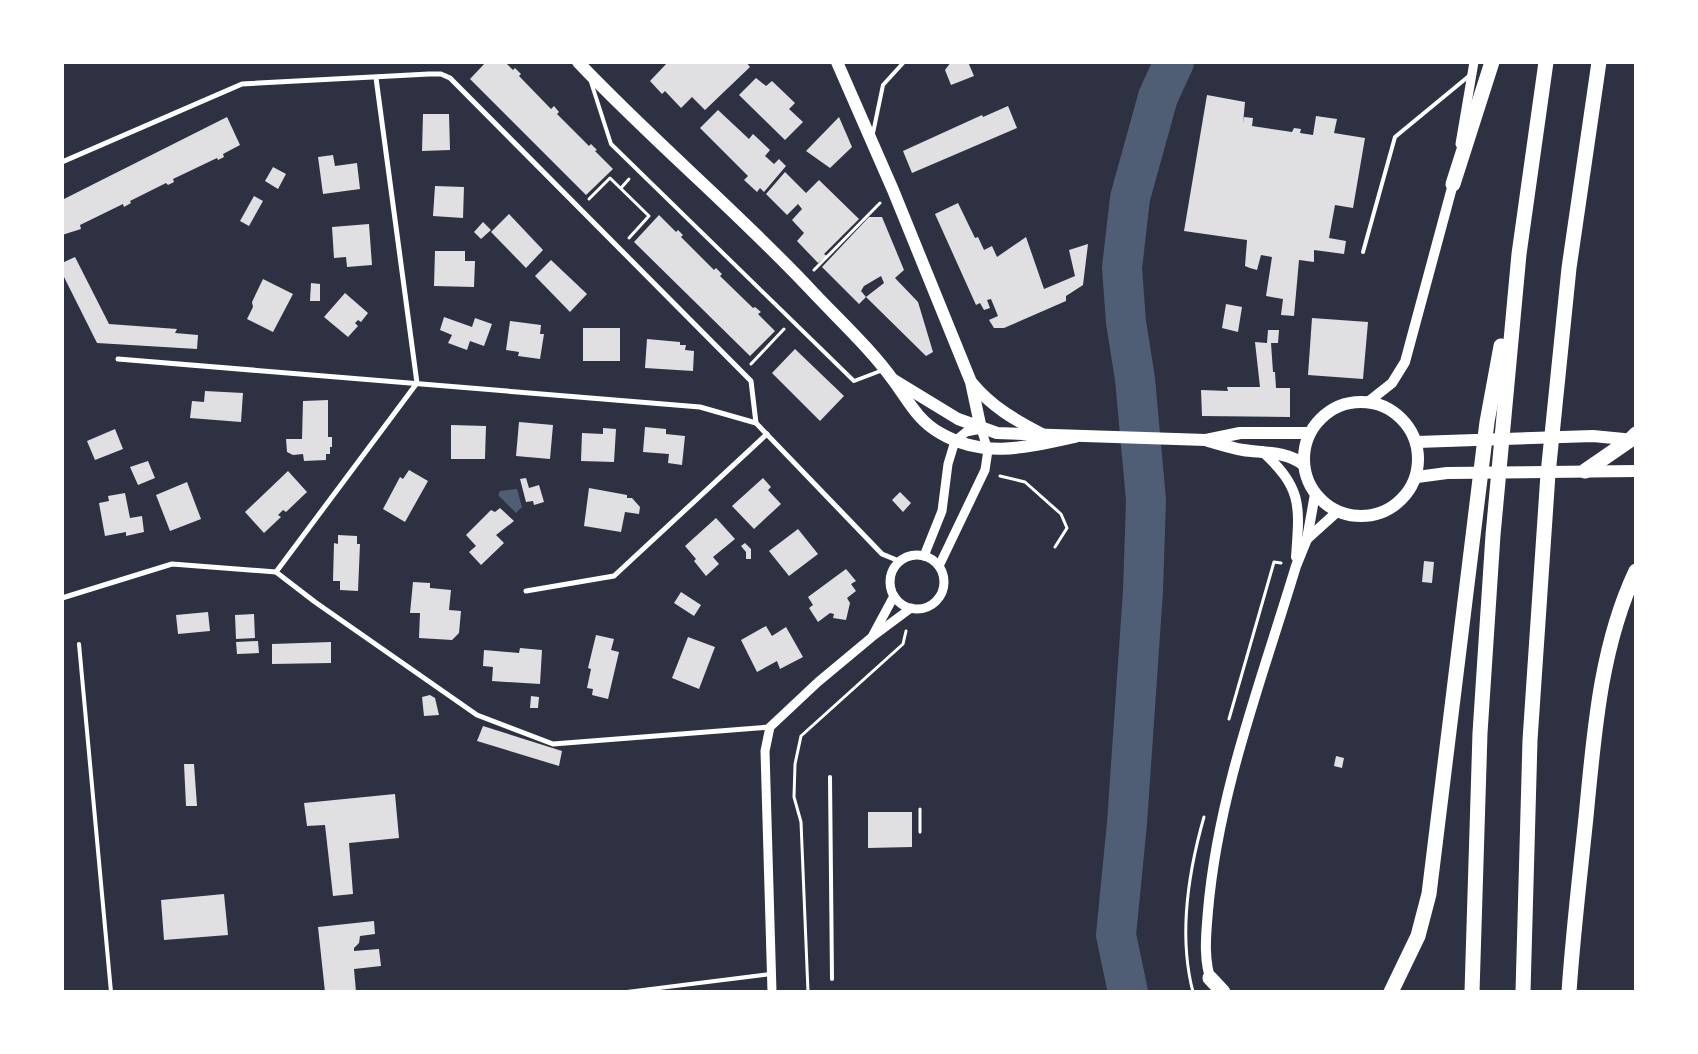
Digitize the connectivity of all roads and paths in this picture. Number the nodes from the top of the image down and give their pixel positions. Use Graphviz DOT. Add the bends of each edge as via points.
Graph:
graph roads {
  1 [pos="578,62"];
  2 [pos="837,62"];
  3 [pos="904,62"];
  4 [pos="1474,62"];
  5 [pos="1492,62"];
  6 [pos="1546,62"];
  7 [pos="1599,62"];
  8 [pos="588,73"];
  9 [pos="1471,74"];
  10 [pos="376,78"];
  11 [pos="871,140"];
  12 [pos="62,162"];
  13 [pos="1453,184"];
  14 [pos="893,190"];
  15 [pos="580,209"];
  16 [pos="619,248"];
  17 [pos="1363,252"];
  18 [pos="1519,254"];
  19 [pos="803,281"];
  20 [pos="792,321"];
  21 [pos="118,359"];
  22 [pos="884,369"];
  23 [pos="743,373"];
  24 [pos="893,380"];
  25 [pos="971,382"];
  26 [pos="417,383"];
  27 [pos="1368,402"];
  28 [pos="756,423"];
  29 [pos="981,429"];
  30 [pos="1310,433"];
  31 [pos="767,434"];
  32 [pos="1047,436"];
  33 [pos="1075,437"];
  34 [pos="1634,438"];
  35 [pos="1206,440"];
  36 [pos="955,441"];
  37 [pos="1417,442"];
  38 [pos="988,450"];
  39 [pos="1262,451"];
  40 [pos="1304,465"];
  41 [pos="985,470"];
  42 [pos="1636,471"];
  43 [pos="1586,472"];
  44 [pos="1417,476"];
  45 [pos="1315,494"];
  46 [pos="1337,512"];
  47 [pos="1307,539"];
  48 [pos="1055,547"];
  49 [pos="924,556"];
  50 [pos="899,561"];
  51 [pos="939,566"];
  52 [pos="1296,566"];
  53 [pos="276,572"];
  54 [pos="1636,572"];
  55 [pos="526,591"];
  56 [pos="894,596"];
  57 [pos="62,598"];
  58 [pos="911,608"];
  59 [pos="872,637"];
  60 [pos="79,644"];
  61 [pos="770,728"];
  62 [pos="830,778"];
  63 [pos="920,808"];
  64 [pos="920,832"];
  65 [pos="771,974"];
  66 [pos="832,979"];
  67 [pos="1212,984"];
  68 [pos="1390,990"];
  69 [pos="111,992"];
  70 [pos="627,992"];
  71 [pos="772,992"];
  72 [pos="1223,992"];
  73 [pos="1472,992"];
  74 [pos="1523,992"];
  75 [pos="1569,992"];
  1 -- 8 [label="main road"];
  2 -- 11 [label="main road"];
  3 -- 11 [label="lane" via="883,85"];
  4 -- 9 [label="street"];
  5 -- 13 [label="highway"];
  6 -- 18 [label="highway"];
  7 -- 74 [label="highway" via="1569,268 1548,474 1530,740"];
  8 -- 19 [label="main road"];
  8 -- 20 [label="lane" via="610,144"];
  9 -- 13 [label="street"];
  9 -- 17 [label="lane" via="1395,137"];
  10 -- 12 [label="street" via="242,84"];
  10 -- 15 [label="street" via="441,74 450,78"];
  10 -- 26 [label="street"];
  11 -- 14 [label="main road"];
  13 -- 27 [label="main road" via="1405,362 1392,383"];
  14 -- 19 [label="path"];
  14 -- 25 [label="main road"];
  15 -- 16 [label="street"];
  15 -- 16 [label="path" via="610,178 636,203 649,216"];
  16 -- 23 [label="street"];
  18 -- 68 [label="highway" via="1487,422 1429,894 1418,936"];
  18 -- 73 [label="highway" via="1493,535 1480,733"];
  19 -- 22 [label="main road"];
  20 -- 22 [label="lane" via="854,381"];
  20 -- 23 [label="path"];
  21 -- 26 [label="street"];
  22 -- 24 [label="main road"];
  23 -- 28 [label="street" via="751,382"];
  24 -- 29 [label="main road"];
  24 -- 36 [label="main road" via="923,422"];
  25 -- 29 [label="main road"];
  25 -- 32 [label="main road" via="988,402"];
  26 -- 28 [label="street" via="700,407"];
  26 -- 53 [label="street"];
  27 -- 30 [label="main road" via="1348,403 1333,409"];
  27 -- 37 [label="main road" via="1391,410 1408,424"];
  28 -- 31 [label="street"];
  29 -- 32 [label="main road"];
  29 -- 36 [label="street" via="966,432"];
  29 -- 38 [label="street"];
  30 -- 35 [label="main road" via="1240,433"];
  30 -- 40 [label="main road" via="1305,445"];
  31 -- 50 [label="street" via="882,554"];
  31 -- 55 [label="street" via="614,576"];
  32 -- 33 [label="main road"];
  33 -- 35 [label="main road"];
  33 -- 38 [label="main road" via="1022,449"];
  34 -- 37 [label="main road" via="1593,436"];
  34 -- 43 [label="highway"];
  35 -- 39 [label="main road" via="1242,450"];
  36 -- 38 [label="main road"];
  36 -- 49 [label="street" via="948,464 942,511"];
  37 -- 44 [label="main road"];
  38 -- 41 [label="street"];
  39 -- 40 [label="main road" via="1296,459"];
  39 -- 52 [label="main road" via="1284,471 1294,490 1299,518"];
  40 -- 45 [label="main road"];
  41 -- 48 [label="path" via="1009,480 1025,482 1062,514 1067,528"];
  41 -- 51 [label="street"];
  42 -- 43 [label="main road"];
  43 -- 44 [label="main road"];
  44 -- 46 [label="main road" via="1408,494 1394,508 1360,518"];
  45 -- 46 [label="main road"];
  45 -- 47 [label="main road"];
  46 -- 47 [label="main road"];
  47 -- 52 [label="main road"];
  49 -- 50 [label="street" via="914,555"];
  49 -- 51 [label="street"];
  50 -- 56 [label="street" via="891,576"];
  51 -- 58 [label="street" via="944,580 942,593 929,606"];
  52 -- 67 [label="main road" via="1221,820 1206,940"];
  53 -- 57 [label="street" via="172,564"];
  53 -- 61 [label="street" via="477,715 553,744"];
  54 -- 75 [label="highway" via="1625,594 1613,633 1602,684"];
  56 -- 58 [label="street"];
  56 -- 59 [label="street"];
  58 -- 59 [label="street"];
  59 -- 61 [label="street"];
  60 -- 69 [label="lane"];
  61 -- 65 [label="street" via="765,751"];
  62 -- 66 [label="lane"];
  63 -- 64 [label="path"];
  65 -- 70 [label="lane"];
  65 -- 71 [label="street"];
  67 -- 72 [label="highway"];
}
